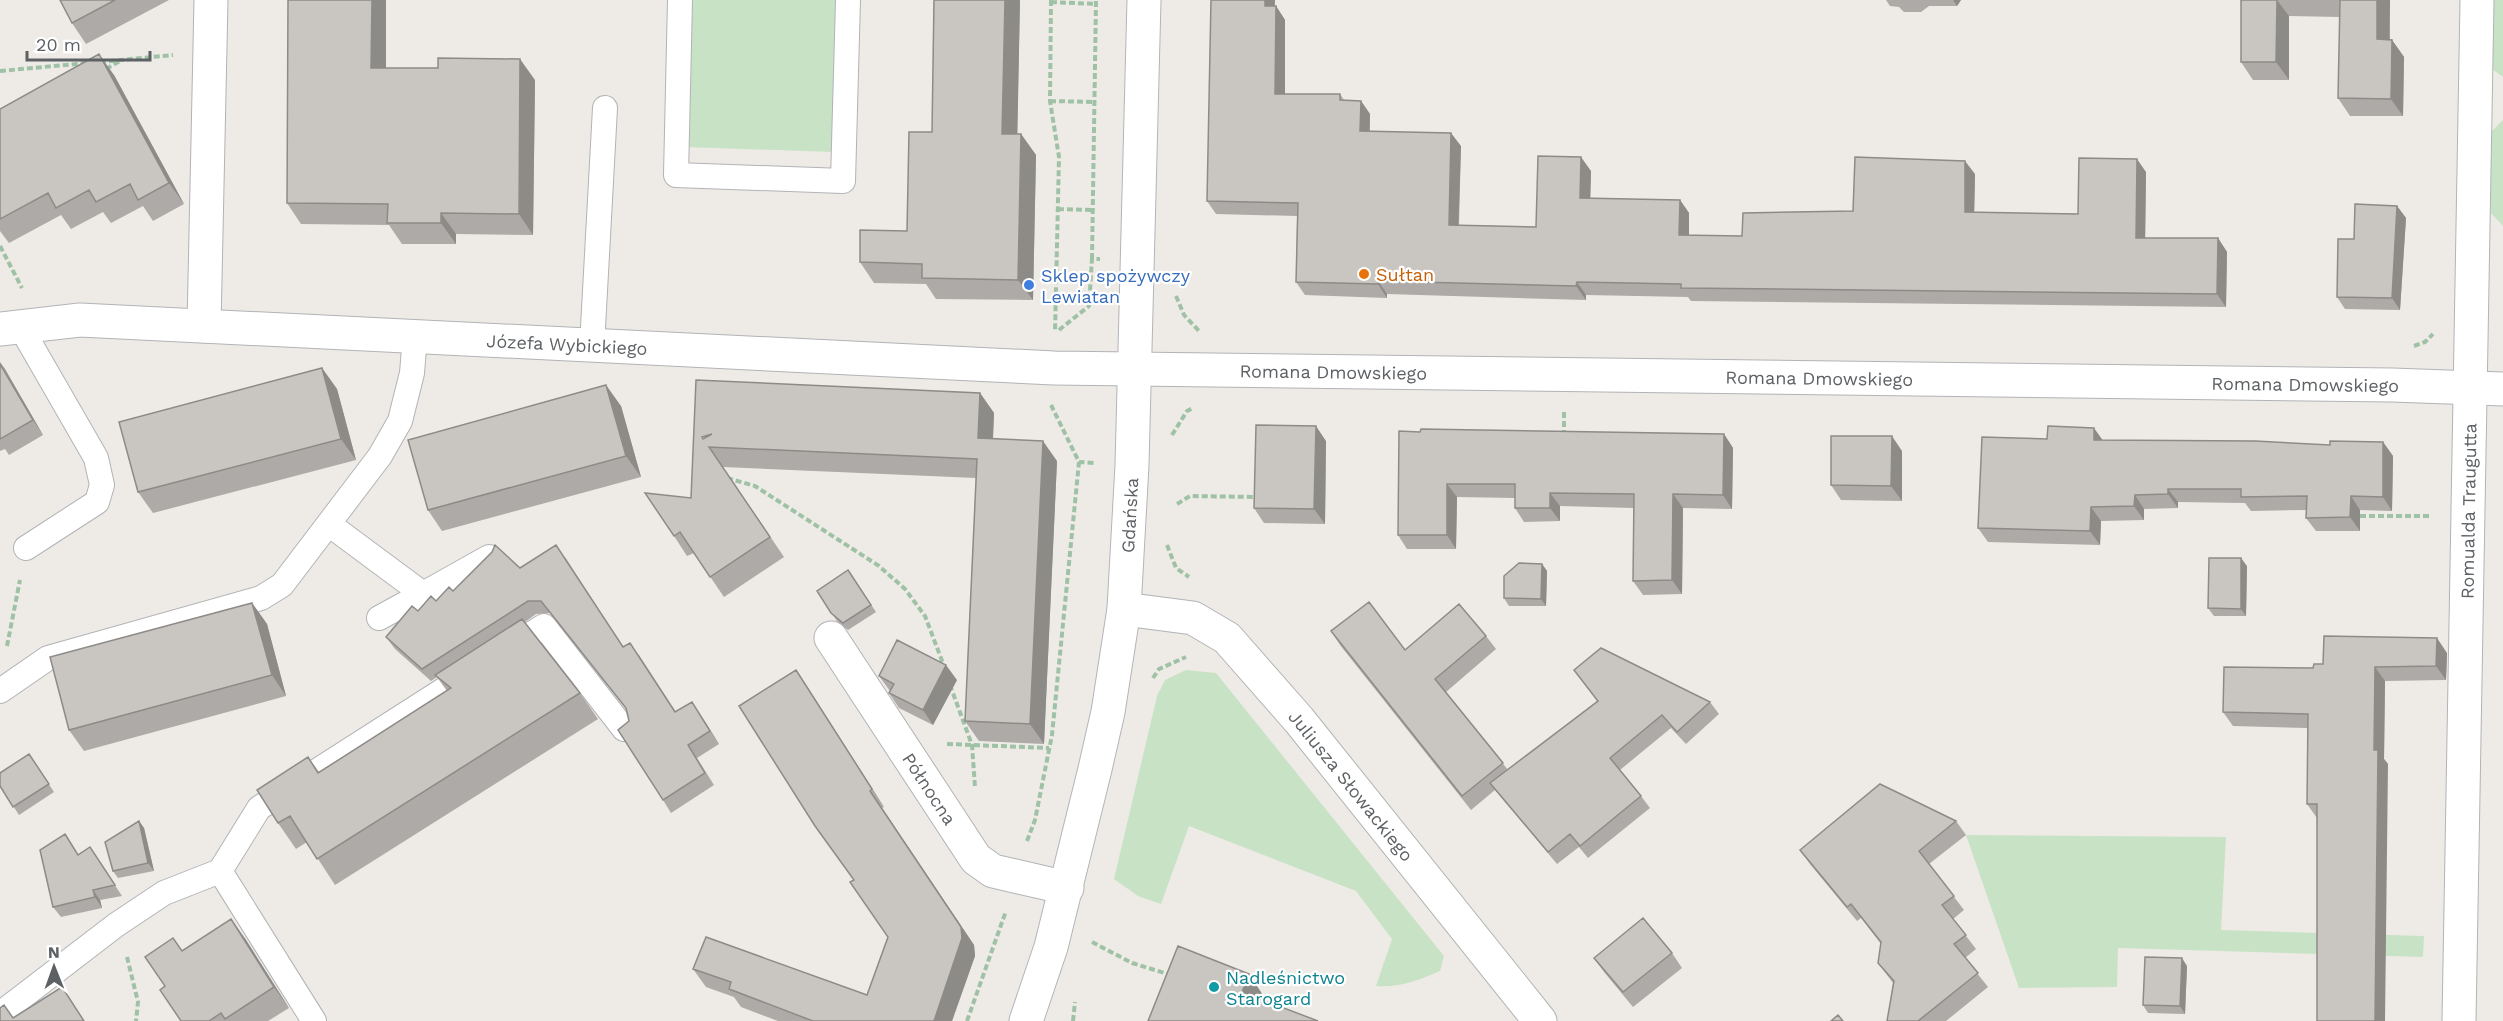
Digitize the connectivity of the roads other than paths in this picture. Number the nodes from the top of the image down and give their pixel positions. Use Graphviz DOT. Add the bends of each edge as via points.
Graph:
graph roads {
  1 [pos="211,0"];
  2 [pos="680,0"];
  3 [pos="848,0"];
  4 [pos="1144,0"];
  5 [pos="2476,0"];
  6 [pos="604,108"];
  7 [pos="21,326"];
  8 [pos="204,326"];
  9 [pos="415,337"];
  10 [pos="592,346"];
  11 [pos="1134,369"];
  12 [pos="2471,388"];
  13 [pos="2503,389"];
  14 [pos="330,525"];
  15 [pos="26,548"];
  16 [pos="489,557"];
  17 [pos="423,594"];
  18 [pos="1124,609"];
  19 [pos="379,618"];
  20 [pos="831,638"];
  21 [pos="0,691"];
  22 [pos="624,729"];
  23 [pos="220,871"];
  24 [pos="1067,888"];
  25 [pos="0,1014"];
  26 [pos="314,1021"];
  27 [pos="1026,1021"];
  28 [pos="1540,1021"];
  29 [pos="2459,1021"];
  1 -- 8 [label="street"];
  2 -- 3 [label="lane" via="676,175 843,181"];
  4 -- 11 [label="street, Gdańska"];
  5 -- 12 [label="street, Romualda Traugutta"];
  6 -- 10 [label="lane"];
  7 -- 8 [label="street, Józefa Wybickiego" via="80,320"];
  7 -- 15 [label="lane" via="96,458 102,485 97,502"];
  8 -- 9 [label="street, Józefa Wybickiego"];
  9 -- 10 [label="street, Józefa Wybickiego"];
  9 -- 14 [label="lane" via="412,373 400,421"];
  10 -- 11 [label="street, Józefa Wybickiego"];
  11 -- 12 [label="street, Romana Dmowskiego"];
  11 -- 18 [label="street, Gdańska"];
  12 -- 13 [label="street, Romana Dmowskiego"];
  12 -- 29 [label="street, Romualda Traugutta"];
  14 -- 17 [label="lane"];
  14 -- 21 [label="lane" via="282,585 261,598 48,658"];
  16 -- 17 [label="lane"];
  17 -- 19 [label="lane"];
  18 -- 24 [label="street, Gdańska" via="1108,712"];
  18 -- 28 [label="street, Juliusza Słowackiego" via="1193,618 1227,638 1299,720"];
  20 -- 24 [label="street, Północna" via="976,859 993,871"];
  22 -- 23 [label="lane" via="544,626 259,808"];
  23 -- 25 [label="lane" via="164,892"];
  23 -- 26 [label="lane"];
  24 -- 27 [label="street, Gdańska"];
}
